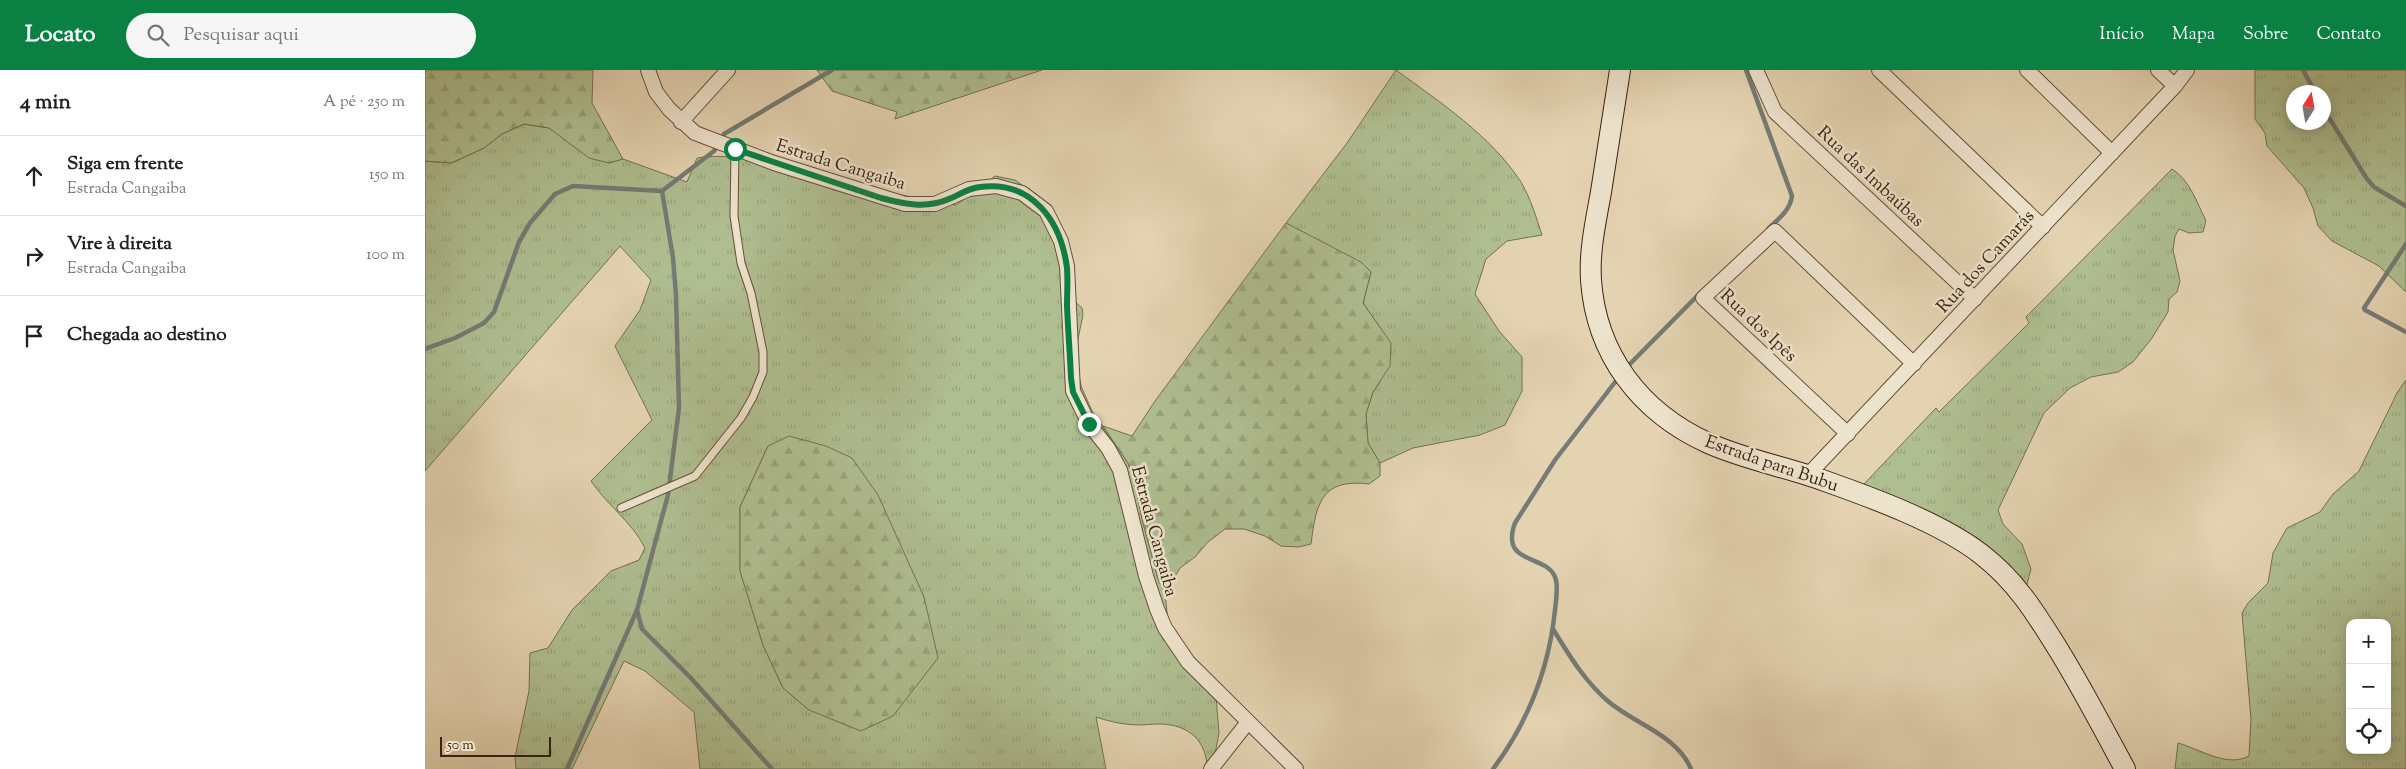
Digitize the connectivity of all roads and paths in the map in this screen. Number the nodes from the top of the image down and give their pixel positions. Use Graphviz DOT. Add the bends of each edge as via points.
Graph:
graph roads {
  1 [pos="648,70"];
  2 [pos="728,70"];
  3 [pos="1620,70"];
  4 [pos="1757,70"];
  5 [pos="1879,70"];
  6 [pos="2027,70"];
  7 [pos="2158,70"];
  8 [pos="2187,70"];
  9 [pos="2175,86"];
  10 [pos="681,122"];
  11 [pos="735,149"];
  12 [pos="2113,153"];
  13 [pos="2043,227"];
  14 [pos="1975,299"];
  15 [pos="1914,364"];
  16 [pos="1848,434"];
  17 [pos="1808,475"];
  18 [pos="621,508"];
  19 [pos="1248,722"];
  20 [pos="1211,769"];
  21 [pos="1296,769"];
  22 [pos="2125,769"];
  1 -- 10 [label="street, Estrada Cangaiba" via="657,92"];
  2 -- 10 [label="street"];
  3 -- 17 [label="street, Estrada para Bubu" via="1596,218 1591,277 1598,325 1614,363 1633,388 1681,429 1738,454"];
  4 -- 14 [label="street, Rua das Imbaúbas" via="1775,112"];
  5 -- 13 [label="street"];
  6 -- 12 [label="street"];
  7 -- 9 [label="street"];
  8 -- 9 [label="street, Rua dos Camarás"];
  9 -- 12 [label="street, Rua dos Camarás"];
  10 -- 11 [label="street, Estrada Cangaiba" via="701,136"];
  11 -- 18 [label="lane" via="734,216 741,263 762,345 763,372 741,418 695,476"];
  11 -- 19 [label="street, Estrada Cangaiba" via="905,204 935,204 969,189 996,186 1022,193 1046,211 1061,241 1067,266 1073,392 1089,424 1120,470 1157,609 1165,628 1188,662"];
  12 -- 13 [label="street, Rua dos Camarás"];
  13 -- 14 [label="street, Rua dos Camarás"];
  14 -- 15 [label="street, Rua dos Camarás"];
  15 -- 16 [label="street, Rua dos Camarás"];
  15 -- 16 [label="street, Rua dos Ipês" via="1775,232 1703,298"];
  16 -- 17 [label="street, Rua dos Camarás"];
  17 -- 22 [label="street, Estrada para Bubu" via="1864,495 1953,535 2003,572 2030,604 2078,682"];
  19 -- 20 [label="street"];
  19 -- 21 [label="street, Estrada Cangaiba"];
}
